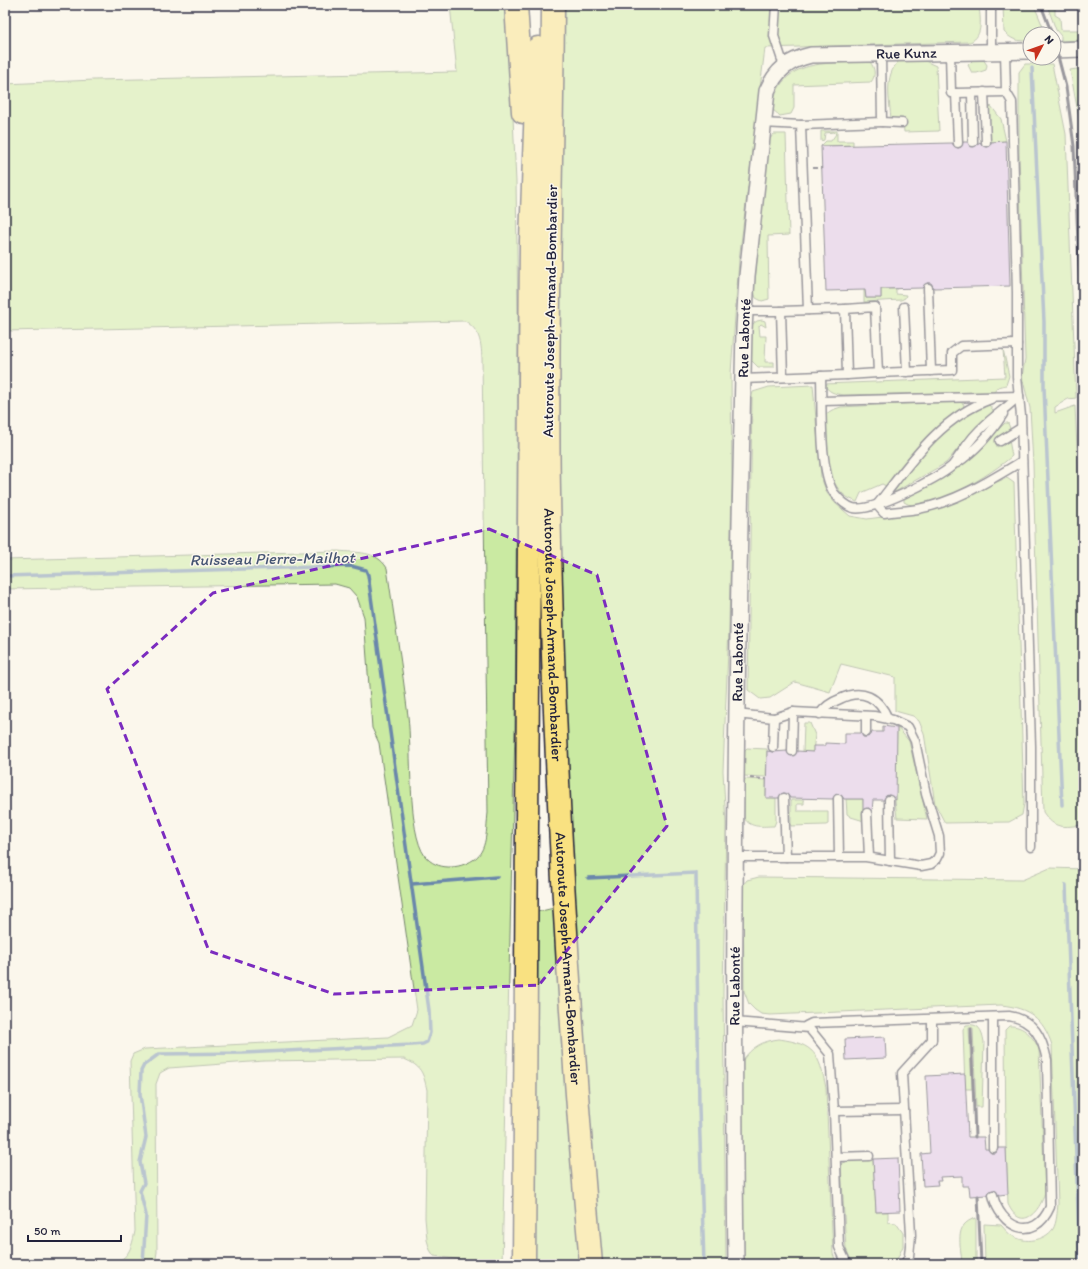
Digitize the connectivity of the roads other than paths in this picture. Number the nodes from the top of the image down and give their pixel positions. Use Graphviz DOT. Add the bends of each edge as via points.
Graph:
graph roads {
  1 [pos="516,5"];
  2 [pos="538,5"];
  3 [pos="553,5"];
  4 [pos="776,5"];
  5 [pos="991,5"];
  6 [pos="1083,49"];
  7 [pos="1062,50"];
  8 [pos="1022,51"];
  9 [pos="950,52"];
  10 [pos="998,52"];
  11 [pos="881,54"];
  12 [pos="784,66"];
  13 [pos="984,92"];
  14 [pos="1006,92"];
  15 [pos="956,93"];
  16 [pos="972,93"];
  17 [pos="882,122"];
  18 [pos="762,123"];
  19 [pos="902,123"];
  20 [pos="801,125"];
  21 [pos="973,142"];
  22 [pos="986,142"];
  23 [pos="958,143"];
  24 [pos="531,241"];
  25 [pos="928,288"];
  26 [pos="904,307"];
  27 [pos="845,309"];
  28 [pos="808,310"];
  29 [pos="745,311"];
  30 [pos="782,311"];
  31 [pos="1017,344"];
  32 [pos="931,371"];
  33 [pos="907,372"];
  34 [pos="878,373"];
  35 [pos="847,375"];
  36 [pos="820,376"];
  37 [pos="783,377"];
  38 [pos="742,379"];
  39 [pos="998,396"];
  40 [pos="1019,396"];
  41 [pos="822,401"];
  42 [pos="1021,428"];
  43 [pos="1000,441"];
  44 [pos="1022,461"];
  45 [pos="877,505"];
  46 [pos="793,712"];
  47 [pos="736,714"];
  48 [pos="820,714"];
  49 [pos="866,716"];
  50 [pos="774,718"];
  51 [pos="888,719"];
  52 [pos="866,732"];
  53 [pos="773,747"];
  54 [pos="792,751"];
  55 [pos="784,798"];
  56 [pos="838,799"];
  57 [pos="889,800"];
  58 [pos="868,813"];
  59 [pos="1031,847"];
  60 [pos="736,857"];
  61 [pos="786,857"];
  62 [pos="839,857"];
  63 [pos="869,857"];
  64 [pos="890,861"];
  65 [pos="993,1017"];
  66 [pos="932,1020"];
  67 [pos="734,1022"];
  68 [pos="806,1026"];
  69 [pos="904,1110"];
  70 [pos="834,1111"];
  71 [pos="993,1148"];
  72 [pos="869,1156"];
  73 [pos="836,1157"];
  74 [pos="523,1192"];
  75 [pos="994,1195"];
  76 [pos="515,1264"];
  77 [pos="524,1264"];
  78 [pos="591,1264"];
  79 [pos="736,1264"];
  80 [pos="847,1264"];
  81 [pos="905,1264"];
  1 -- 24 [label="highway"];
  2 -- 24 [label="highway"];
  3 -- 78 [label="highway, Autoroute Joseph-Armand-Bombardier" via="550,575 571,1026"];
  4 -- 12 [label="lane" via="774,36"];
  5 -- 10 [label="lane"];
  6 -- 7 [label="street"];
  8 -- 10 [label="street, Rue Kunz"];
  9 -- 10 [label="street, Rue Kunz"];
  9 -- 11 [label="street, Rue Kunz"];
  9 -- 15 [label="lane" via="951,93"];
  10 -- 14 [label="lane"];
  11 -- 12 [label="street, Rue Kunz" via="811,56"];
  11 -- 17 [label="lane"];
  12 -- 18 [label="street, Rue Labonté" via="771,82"];
  13 -- 14 [label="lane"];
  13 -- 16 [label="lane"];
  13 -- 22 [label="lane"];
  14 -- 31 [label="lane" via="1012,102"];
  15 -- 16 [label="lane"];
  15 -- 23 [label="lane"];
  16 -- 21 [label="lane"];
  17 -- 19 [label="lane"];
  17 -- 20 [label="lane"];
  18 -- 20 [label="lane"];
  18 -- 29 [label="street, Rue Labonté"];
  20 -- 28 [label="lane"];
  24 -- 74 [label="highway, Autoroute Joseph-Armand-Bombardier"];
  25 -- 32 [label="lane"];
  26 -- 33 [label="lane"];
  27 -- 28 [label="lane"];
  27 -- 34 [label="lane" via="874,307"];
  27 -- 35 [label="lane"];
  28 -- 30 [label="lane"];
  29 -- 30 [label="lane"];
  29 -- 38 [label="street, Rue Labonté"];
  30 -- 37 [label="lane"];
  31 -- 32 [label="lane" via="961,346 952,353 952,370"];
  31 -- 40 [label="lane"];
  32 -- 33 [label="lane"];
  33 -- 34 [label="lane"];
  34 -- 35 [label="lane"];
  35 -- 36 [label="lane"];
  36 -- 37 [label="lane"];
  36 -- 41 [label="lane"];
  37 -- 38 [label="lane"];
  38 -- 47 [label="street, Rue Labonté"];
  39 -- 40 [label="lane"];
  39 -- 41 [label="lane"];
  39 -- 45 [label="lane" via="967,409 942,427"];
  40 -- 42 [label="lane"];
  40 -- 45 [label="lane" via="987,423 953,465"];
  41 -- 45 [label="lane" via="825,462 827,477 834,492 842,502 853,508"];
  42 -- 43 [label="lane"];
  42 -- 44 [label="lane"];
  44 -- 45 [label="lane" via="966,493 938,504 884,513"];
  44 -- 59 [label="lane" via="1031,746"];
  46 -- 48 [label="lane"];
  46 -- 50 [label="lane"];
  46 -- 54 [label="lane"];
  47 -- 50 [label="lane"];
  47 -- 60 [label="street, Rue Labonté"];
  48 -- 49 [label="lane"];
  48 -- 51 [label="lane" via="845,696 862,694 877,701"];
  49 -- 51 [label="lane"];
  49 -- 52 [label="lane"];
  50 -- 53 [label="lane"];
  51 -- 64 [label="lane" via="904,724 912,732 940,847 937,859 926,866"];
  55 -- 61 [label="lane"];
  56 -- 62 [label="lane"];
  57 -- 64 [label="lane"];
  58 -- 63 [label="lane"];
  60 -- 61 [label="lane"];
  60 -- 67 [label="street, Rue Labonté"];
  61 -- 62 [label="lane"];
  62 -- 63 [label="lane"];
  63 -- 64 [label="lane"];
  65 -- 66 [label="lane"];
  65 -- 71 [label="lane"];
  65 -- 75 [label="lane" via="1009,1016 1023,1020 1034,1028 1044,1046 1047,1060 1051,1200 1042,1220 1024,1229 1014,1226 1007,1219 996,1205"];
  66 -- 68 [label="lane" via="812,1023"];
  66 -- 69 [label="lane" via="932,1040 902,1072"];
  67 -- 68 [label="lane"];
  67 -- 79 [label="street, Rue Labonté"];
  68 -- 70 [label="lane" via="830,1054"];
  69 -- 70 [label="lane"];
  69 -- 81 [label="lane" via="911,1235 909,1256"];
  70 -- 73 [label="lane"];
  72 -- 73 [label="lane"];
  73 -- 80 [label="lane" via="839,1247"];
  74 -- 76 [label="lane"];
  74 -- 77 [label="highway, Autoroute Joseph-Armand-Bombardier"];
}
